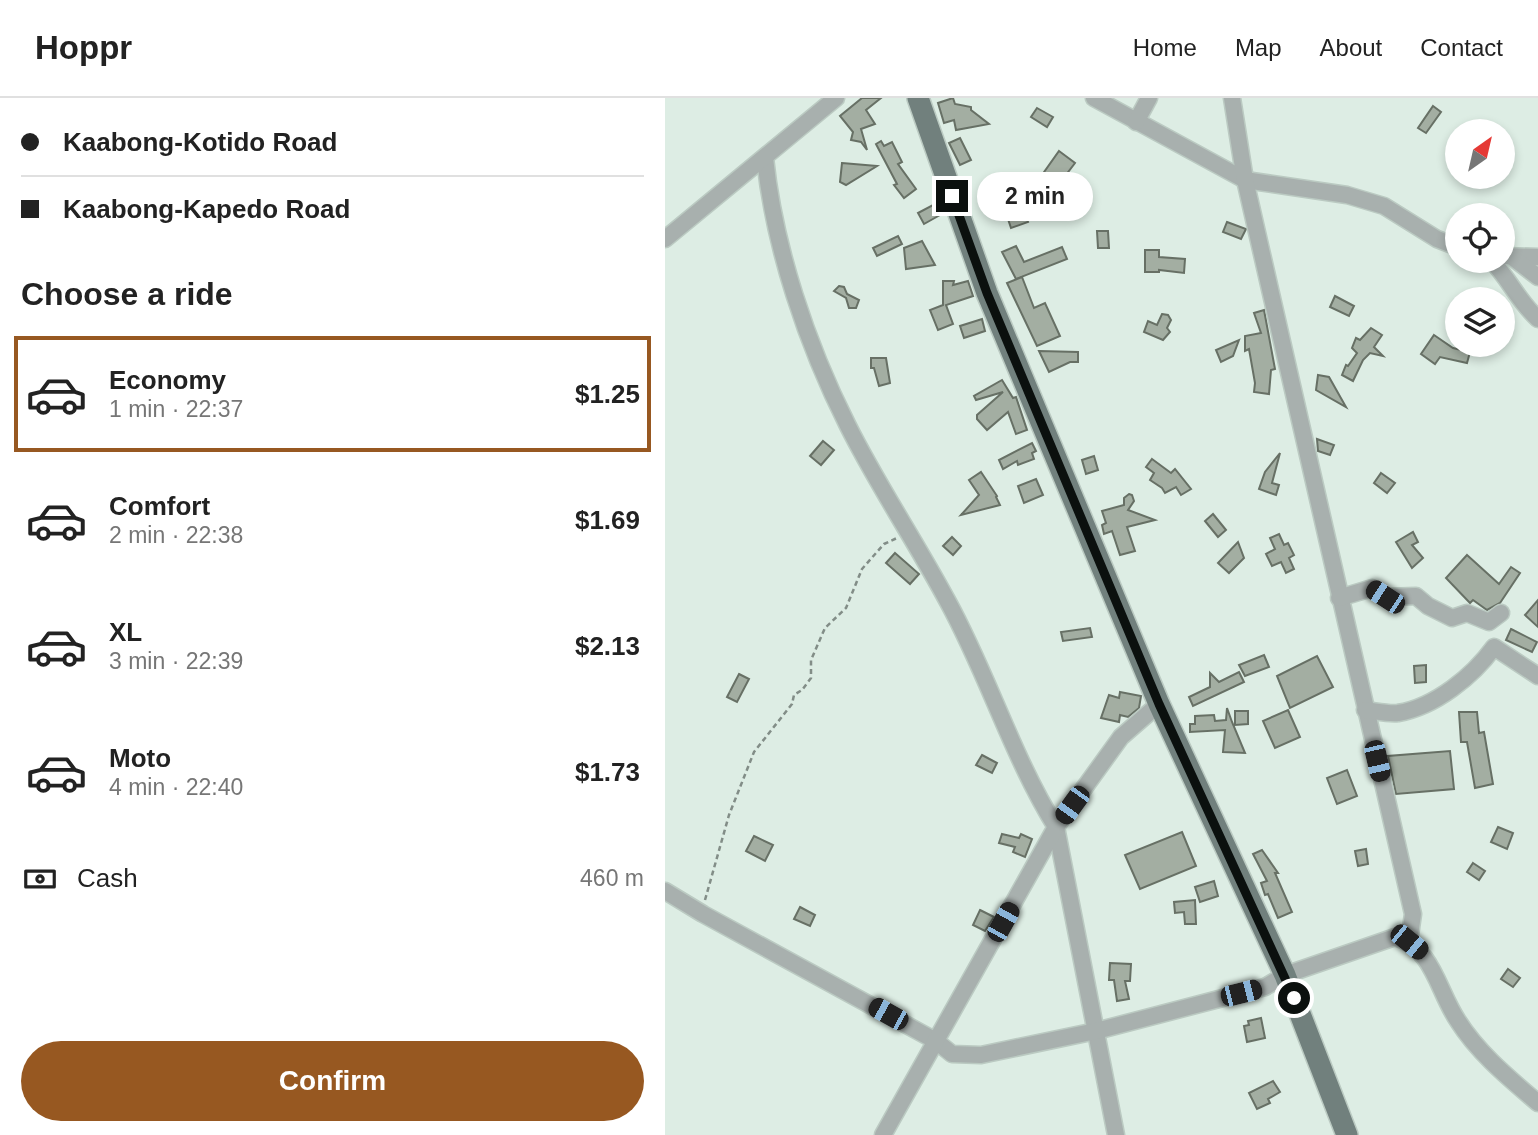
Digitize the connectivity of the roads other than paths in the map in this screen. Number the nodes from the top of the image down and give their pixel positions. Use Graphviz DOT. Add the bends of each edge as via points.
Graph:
graph roads {
  1 [pos="837,98"];
  2 [pos="918,98"];
  3 [pos="1094,98"];
  4 [pos="1149,98"];
  5 [pos="1232,98"];
  6 [pos="1136,122"];
  7 [pos="765,158"];
  8 [pos="1245,180"];
  9 [pos="665,239"];
  10 [pos="1445,242"];
  11 [pos="1515,257"];
  12 [pos="1538,257"];
  13 [pos="1515,262"];
  14 [pos="1504,273"];
  15 [pos="1538,277"];
  16 [pos="1538,319"];
  17 [pos="1339,598"];
  18 [pos="1501,613"];
  19 [pos="1538,676"];
  20 [pos="1159,704"];
  21 [pos="1365,710"];
  22 [pos="1056,827"];
  23 [pos="665,891"];
  24 [pos="1409,942"];
  25 [pos="1285,975"];
  26 [pos="1096,1031"];
  27 [pos="936,1041"];
  28 [pos="1538,1103"];
  29 [pos="883,1135"];
  30 [pos="1116,1135"];
  31 [pos="1347,1135"];
  1 -- 7 [label="street"];
  2 -- 20 [label="main road" via="987,293"];
  3 -- 6 [label="street"];
  4 -- 6 [label="street"];
  5 -- 8 [label="street"];
  6 -- 8 [label="street"];
  7 -- 9 [label="street"];
  7 -- 22 [label="street" via="784,261 848,426 948,601 1033,789"];
  8 -- 10 [label="street" via="1347,195 1384,206"];
  8 -- 17 [label="street"];
  11 -- 12 [label="street"];
  13 -- 15 [label="street"];
  14 -- 16 [label="street"];
  17 -- 18 [label="street" via="1371,588 1385,597 1416,596 1452,618 1467,613 1489,622"];
  17 -- 21 [label="street"];
  19 -- 21 [label="street" via="1495,647 1483,663 1441,697 1397,713"];
  20 -- 22 [label="street" via="1121,737"];
  20 -- 25 [label="main road"];
  21 -- 24 [label="street" via="1413,914"];
  22 -- 26 [label="street"];
  22 -- 27 [label="street"];
  23 -- 27 [label="street"];
  24 -- 25 [label="street" via="1395,937"];
  24 -- 28 [label="street" via="1422,952 1458,1022 1507,1077"];
  25 -- 26 [label="street" via="1265,987"];
  25 -- 31 [label="main road"];
  26 -- 27 [label="street" via="981,1055 953,1054"];
  26 -- 30 [label="street"];
  27 -- 29 [label="street"];
}
